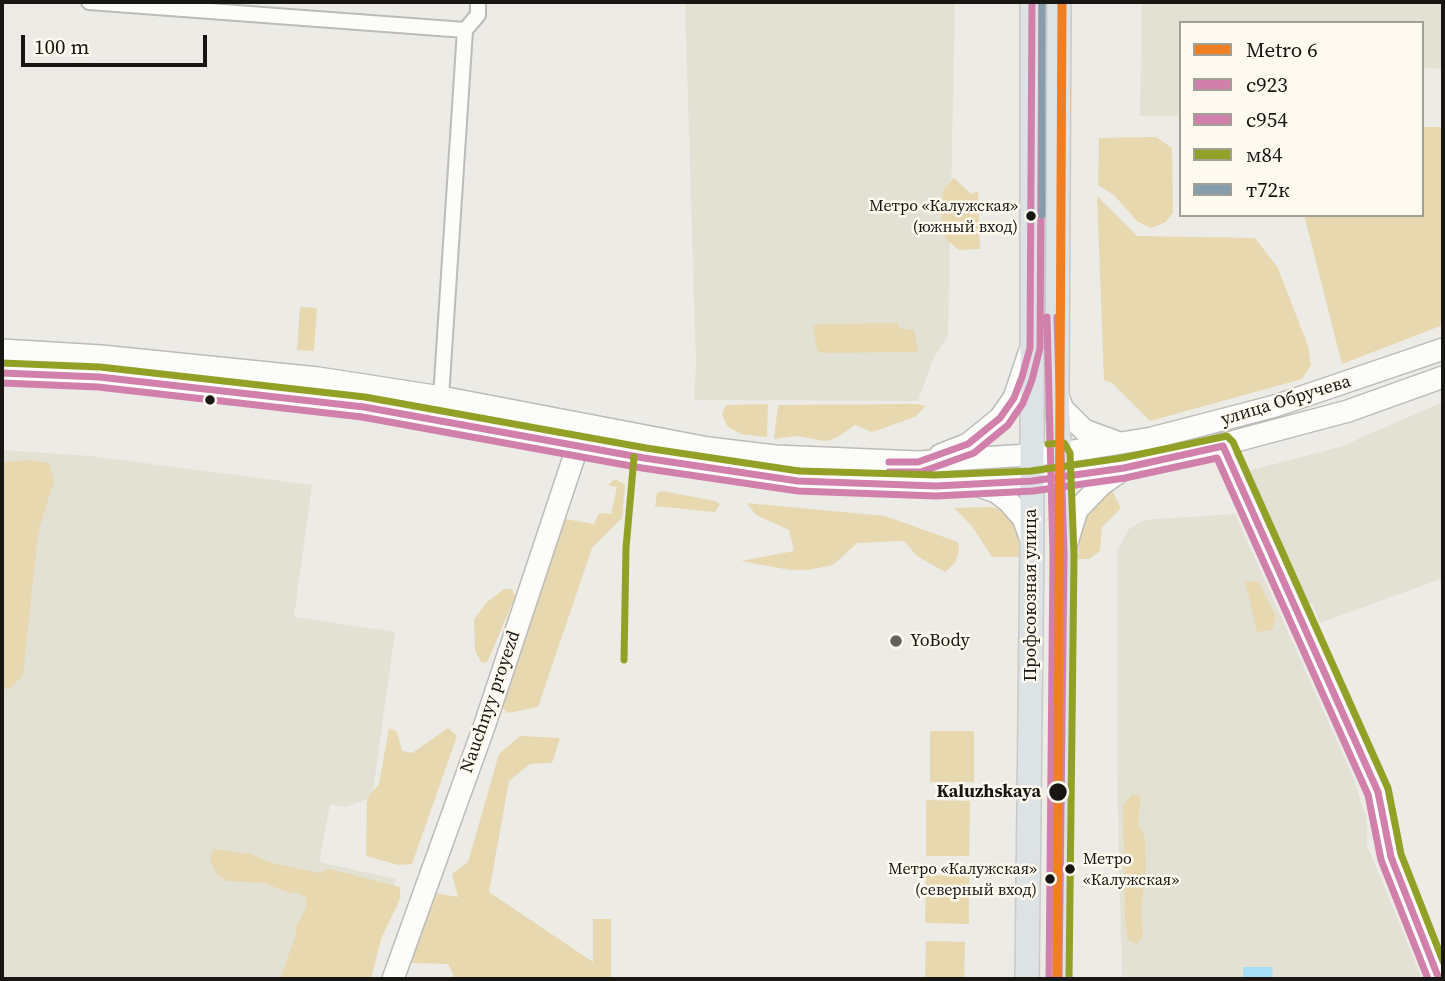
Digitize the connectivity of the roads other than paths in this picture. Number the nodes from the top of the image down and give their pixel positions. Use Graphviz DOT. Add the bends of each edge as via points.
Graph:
graph roads {
  1 [pos="89,2"];
  2 [pos="478,2"];
  3 [pos="1032,2"];
  4 [pos="1059,2"];
  5 [pos="465,30"];
  6 [pos="1030,348"];
  7 [pos="1443,349"];
  8 [pos="2,350"];
  9 [pos="2,373"];
  10 [pos="1443,377"];
  11 [pos="1057,394"];
  12 [pos="441,397"];
  13 [pos="584,424"];
  14 [pos="1126,443"];
  15 [pos="578,445"];
  16 [pos="1223,446"];
  17 [pos="1060,453"];
  18 [pos="1031,455"];
  19 [pos="918,463"];
  20 [pos="1124,468"];
  21 [pos="1062,477"];
  22 [pos="1032,481"];
  23 [pos="973,485"];
  24 [pos="1032,542"];
  25 [pos="1063,555"];
  26 [pos="393,979"];
  27 [pos="1027,979"];
  28 [pos="1059,979"];
  29 [pos="1438,979"];
  1 -- 5 [label="street"];
  2 -- 5 [label="street" via="478,15"];
  3 -- 6 [label="main road, Профсоюзная улица"];
  4 -- 11 [label="main road"];
  5 -- 12 [label="street"];
  6 -- 18 [label="main road, Профсоюзная улица"];
  6 -- 19 [label="main road" via="1014,398 1000,418 968,444"];
  7 -- 14 [label="main road, улица Обручева" via="1275,406"];
  8 -- 12 [label="main road, улица Обручева" via="264,372"];
  9 -- 15 [label="main road, улица Обручева" via="99,377 302,399"];
  10 -- 16 [label="main road, улица Обручева" via="1348,411"];
  11 -- 14 [label="main road" via="1063,409 1084,430"];
  11 -- 17 [label="main road"];
  12 -- 13 [label="main road, улица Обручева"];
  13 -- 15 [label="main road, Nauchnyy proyezd"];
  13 -- 19 [label="main road, улица Обручева" via="775,456"];
  14 -- 17 [label="main road, улица Обручева"];
  15 -- 23 [label="main road, улица Обручева" via="798,481"];
  15 -- 26 [label="main road, Nauchnyy proyezd"];
  16 -- 20 [label="main road, улица Обручева"];
  16 -- 29 [label="street" via="1378,792 1385,837"];
  17 -- 18 [label="main road, улица Обручева"];
  17 -- 21 [label="main road, Профсоюзная улица"];
  18 -- 19 [label="main road, улица Обручева"];
  18 -- 22 [label="main road, Профсоюзная улица"];
  20 -- 21 [label="main road, улица Обручева"];
  20 -- 25 [label="main road" via="1077,510"];
  21 -- 22 [label="main road, улица Обручева"];
  21 -- 25 [label="main road, Профсоюзная улица"];
  22 -- 23 [label="main road, улица Обручева"];
  22 -- 24 [label="main road, Профсоюзная улица"];
  23 -- 24 [label="main road" via="1009,502 1023,518"];
  24 -- 27 [label="main road, Профсоюзная улица"];
  25 -- 28 [label="main road, Профсоюзная улица"];
}
